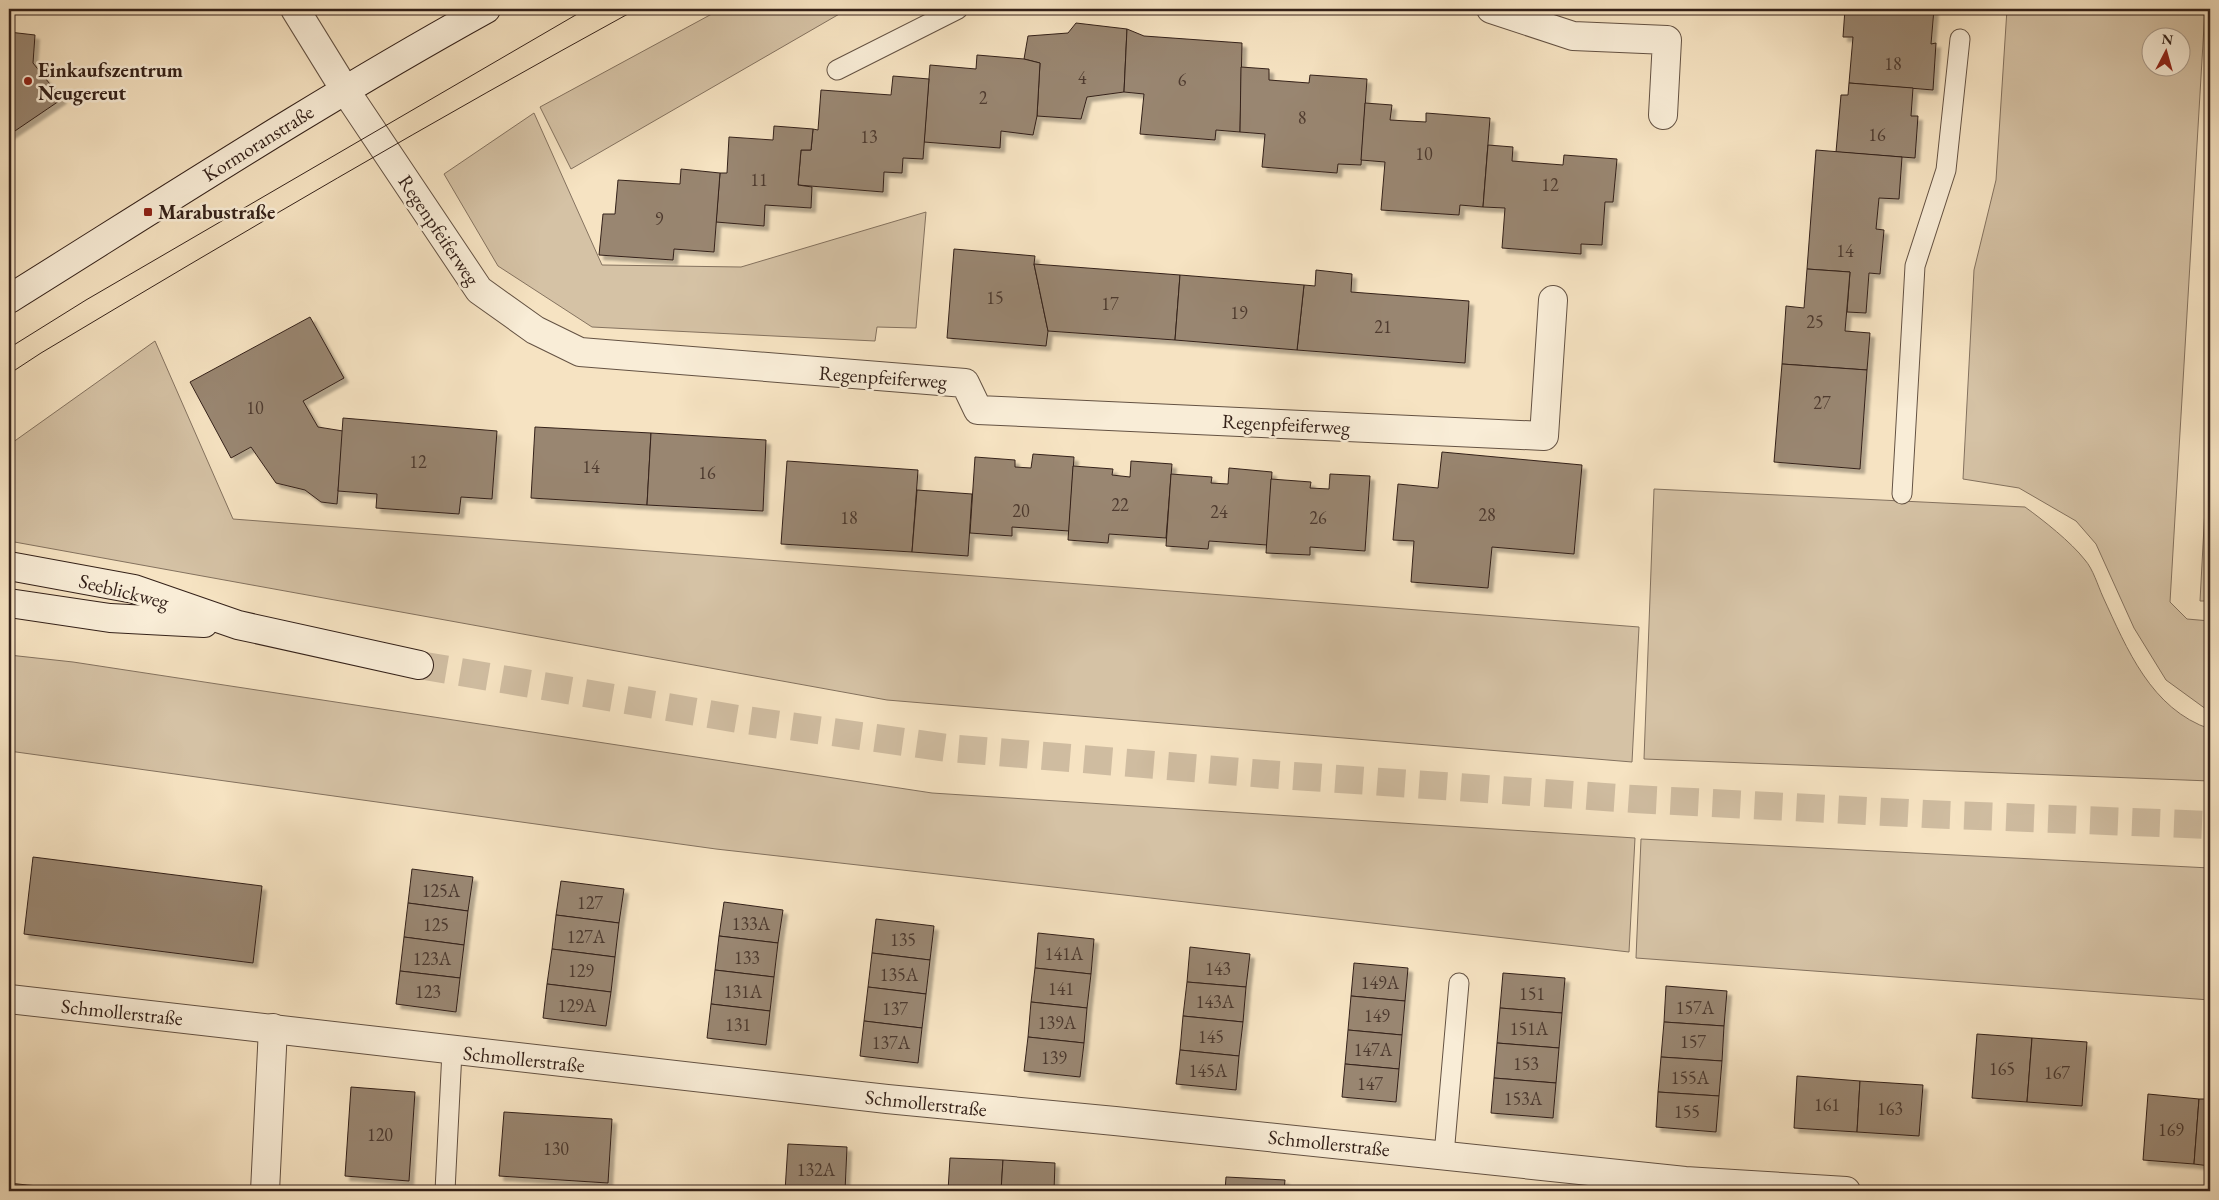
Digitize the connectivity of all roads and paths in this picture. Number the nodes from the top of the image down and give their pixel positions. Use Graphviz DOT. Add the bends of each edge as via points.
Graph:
graph roads {
  1 [pos="295,9"];
  2 [pos="486,9"];
  3 [pos="958,9"];
  4 [pos="1491,9"];
  5 [pos="1960,39"];
  6 [pos="837,70"];
  7 [pos="345,90"];
  8 [pos="1664,115"];
  9 [pos="9,300"];
  10 [pos="1553,300"];
  11 [pos="1902,494"];
  12 [pos="9,566"];
  13 [pos="9,603"];
  14 [pos="238,625"];
  15 [pos="419,665"];
  16 [pos="1459,983"];
  17 [pos="9,999"];
  18 [pos="273,1028"];
  19 [pos="452,1051"];
  20 [pos="1444,1155"];
  21 [pos="1759,1188"];
  22 [pos="265,1191"];
  23 [pos="445,1191"];
  24 [pos="1846,1191"];
  1 -- 7 [label="street, Regenpfeiferweg"];
  2 -- 7 [label="street, Kormoranstraße"];
  3 -- 6 [label="lane"];
  4 -- 8 [label="street" via="1574,36 1667,40"];
  5 -- 11 [label="lane" via="1946,170 1916,266"];
  7 -- 9 [label="street, Kormoranstraße"];
  7 -- 10 [label="street, Regenpfeiferweg" via="479,290 535,330 580,352 965,383 978,410 1544,436"];
  12 -- 14 [label="street, Seeblickweg" via="134,589"];
  13 -- 14 [label="street, Seeblickweg" via="110,618"];
  14 -- 15 [label="street, Seeblickweg"];
  16 -- 20 [label="lane"];
  17 -- 18 [label="street, Schmollerstraße"];
  18 -- 19 [label="street, Schmollerstraße"];
  18 -- 22 [label="street"];
  19 -- 20 [label="street, Schmollerstraße"];
  19 -- 23 [label="lane"];
  20 -- 21 [label="street, Schmollerstraße"];
  21 -- 24 [label="street, Schmollerstraße"];
}
